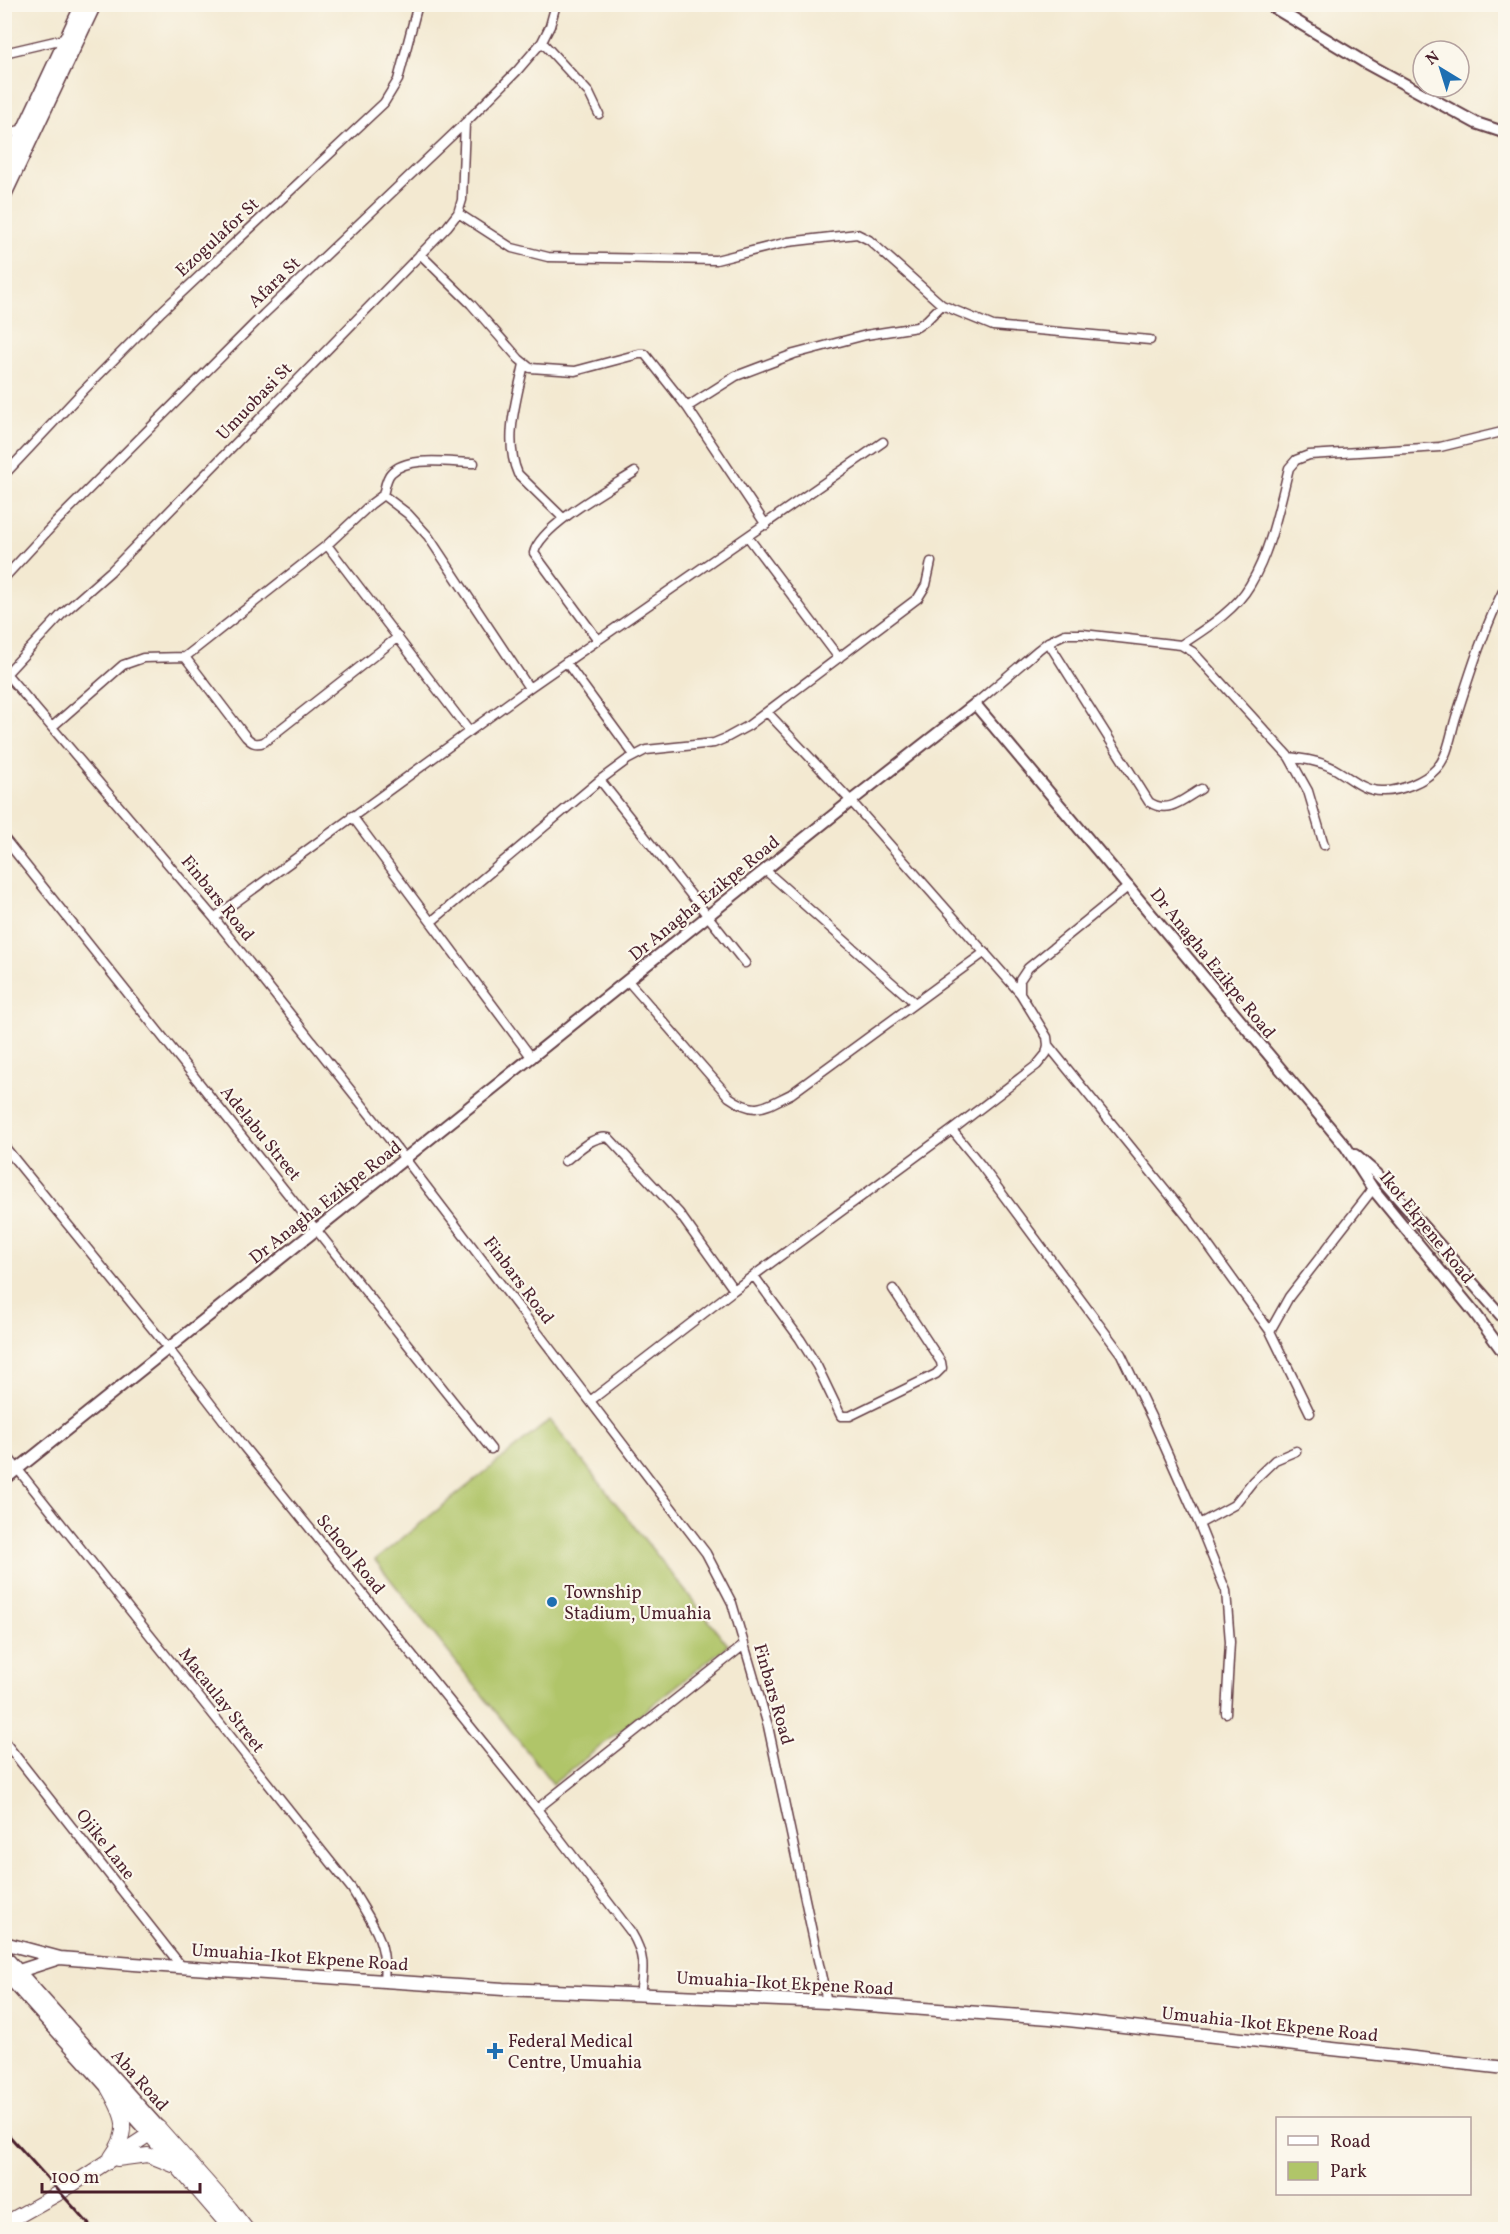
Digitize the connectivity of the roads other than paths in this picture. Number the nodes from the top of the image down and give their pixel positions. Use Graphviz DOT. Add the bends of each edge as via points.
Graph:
graph roads {
  1 [pos="82,4"];
  2 [pos="95,4"];
  3 [pos="418,4"];
  4 [pos="556,4"];
  5 [pos="1268,4"];
  6 [pos="80,37"];
  7 [pos="66,38"];
  8 [pos="542,42"];
  9 [pos="4,53"];
  10 [pos="599,114"];
  11 [pos="465,123"];
  12 [pos="25,129"];
  13 [pos="1506,133"];
  14 [pos="4,134"];
  15 [pos="4,171"];
  16 [pos="4,197"];
  17 [pos="458,213"];
  18 [pos="420,254"];
  19 [pos="942,305"];
  20 [pos="1150,340"];
  21 [pos="524,364"];
  22 [pos="687,407"];
  23 [pos="1506,431"];
  24 [pos="883,442"];
  25 [pos="474,464"];
  26 [pos="634,472"];
  27 [pos="4,475"];
  28 [pos="383,495"];
  29 [pos="563,518"];
  30 [pos="766,525"];
  31 [pos="748,537"];
  32 [pos="327,545"];
  33 [pos="932,562"];
  34 [pos="4,578"];
  35 [pos="1506,585"];
  36 [pos="398,637"];
  37 [pos="598,640"];
  38 [pos="1048,642"];
  39 [pos="1181,645"];
  40 [pos="185,657"];
  41 [pos="839,658"];
  42 [pos="566,662"];
  43 [pos="6,672"];
  44 [pos="529,688"];
  45 [pos="975,704"];
  46 [pos="767,712"];
  47 [pos="52,727"];
  48 [pos="469,731"];
  49 [pos="634,755"];
  50 [pos="1289,757"];
  51 [pos="600,780"];
  52 [pos="1201,789"];
  53 [pos="851,801"];
  54 [pos="352,816"];
  55 [pos="4,838"];
  56 [pos="1324,845"];
  57 [pos="765,870"];
  58 [pos="1129,886"];
  59 [pos="708,916"];
  60 [pos="214,918"];
  61 [pos="431,922"];
  62 [pos="985,952"];
  63 [pos="745,963"];
  64 [pos="628,981"];
  65 [pos="1016,982"];
  66 [pos="915,1003"];
  67 [pos="1048,1045"];
  68 [pos="532,1058"];
  69 [pos="952,1131"];
  70 [pos="4,1146"];
  71 [pos="1346,1147"];
  72 [pos="406,1160"];
  73 [pos="565,1161"];
  74 [pos="1373,1189"];
  75 [pos="316,1229"];
  76 [pos="754,1276"];
  77 [pos="893,1289"];
  78 [pos="734,1290"];
  79 [pos="1506,1321"];
  80 [pos="1270,1330"];
  81 [pos="168,1348"];
  82 [pos="1506,1356"];
  83 [pos="590,1401"];
  84 [pos="1310,1413"];
  85 [pos="491,1449"];
  86 [pos="1296,1451"];
  87 [pos="4,1452"];
  88 [pos="18,1469"];
  89 [pos="4,1480"];
  90 [pos="1199,1524"];
  91 [pos="744,1646"];
  92 [pos="1226,1713"];
  93 [pos="4,1741"];
  94 [pos="537,1809"];
  95 [pos="4,1944"];
  96 [pos="26,1949"];
  97 [pos="60,1958"];
  98 [pos="42,1962"];
  99 [pos="9,1967"];
  100 [pos="182,1968"];
  101 [pos="384,1981"];
  102 [pos="33,1986"];
  103 [pos="640,1994"];
  104 [pos="827,2002"];
  105 [pos="1506,2068"];
  106 [pos="108,2088"];
  107 [pos="154,2131"];
  108 [pos="107,2161"];
  109 [pos="183,2172"];
  110 [pos="4,2224"];
  111 [pos="232,2229"];
  112 [pos="247,2229"];
  1 -- 7 [label="main road"];
  2 -- 6 [label="main road"];
  3 -- 27 [label="street, Ezogulafor St" via="399,80 384,103 162,311"];
  4 -- 8 [label="street, Afara St"];
  5 -- 13 [label="street" via="1476,123"];
  6 -- 7 [label="street"];
  6 -- 16 [label="main road"];
  7 -- 9 [label="street"];
  7 -- 12 [label="main road"];
  8 -- 10 [label="street" via="589,93"];
  8 -- 11 [label="street, Afara St"];
  11 -- 17 [label="street"];
  11 -- 34 [label="street, Afara St" via="264,314"];
  12 -- 14 [label="street"];
  12 -- 15 [label="main road"];
  17 -- 18 [label="street, Umuobasi St"];
  17 -- 19 [label="street" via="512,248 548,257 716,260 788,242 857,234 869,240"];
  18 -- 21 [label="street"];
  18 -- 43 [label="street, Umuobasi St" via="111,571"];
  19 -- 20 [label="street" via="993,326"];
  19 -- 22 [label="street" via="917,327 866,335 794,354 736,376"];
  21 -- 22 [label="street" via="530,368 575,371 645,354"];
  21 -- 29 [label="street" via="512,424 514,465 518,474"];
  22 -- 30 [label="street"];
  23 -- 39 [label="street" via="1440,447 1309,455 1296,460 1289,468 1271,536 1250,586 1221,618"];
  24 -- 30 [label="street"];
  25 -- 28 [label="street" via="401,465 389,474"];
  26 -- 29 [label="street"];
  28 -- 32 [label="street"];
  28 -- 44 [label="street" via="428,536"];
  29 -- 37 [label="street" via="536,546 534,554"];
  30 -- 31 [label="street"];
  31 -- 37 [label="street"];
  31 -- 41 [label="street"];
  32 -- 36 [label="street"];
  32 -- 40 [label="street"];
  33 -- 41 [label="street" via="918,598"];
  35 -- 50 [label="street" via="1492,611 1449,735 1447,753 1436,770 1412,785 1385,792 1367,790 1333,768"];
  36 -- 40 [label="street" via="258,744 246,737"];
  36 -- 48 [label="street"];
  37 -- 42 [label="street"];
  38 -- 39 [label="street" via="1065,634 1083,634"];
  38 -- 45 [label="street"];
  38 -- 52 [label="street" via="1149,802 1157,808 1169,808"];
  39 -- 50 [label="street" via="1193,652"];
  40 -- 47 [label="street" via="132,660"];
  41 -- 46 [label="street"];
  42 -- 44 [label="street"];
  42 -- 49 [label="street"];
  43 -- 47 [label="street, Finbars Road"];
  44 -- 48 [label="street"];
  45 -- 53 [label="street, Dr Anagha Ezikpe Road"];
  45 -- 58 [label="street, Dr Anagha Ezikpe Road"];
  46 -- 49 [label="street" via="714,743 646,750"];
  46 -- 53 [label="street"];
  47 -- 60 [label="street, Finbars Road"];
  48 -- 54 [label="street"];
  49 -- 51 [label="street"];
  50 -- 56 [label="street" via="1308,791"];
  51 -- 59 [label="street"];
  51 -- 61 [label="street"];
  53 -- 57 [label="street, Dr Anagha Ezikpe Road"];
  53 -- 62 [label="street"];
  54 -- 60 [label="street"];
  54 -- 61 [label="street"];
  55 -- 75 [label="street, Adelabu Street"];
  57 -- 59 [label="street, Dr Anagha Ezikpe Road"];
  57 -- 66 [label="street"];
  58 -- 65 [label="street"];
  58 -- 71 [label="street, Dr Anagha Ezikpe Road"];
  59 -- 63 [label="street"];
  59 -- 64 [label="street, Dr Anagha Ezikpe Road"];
  60 -- 72 [label="street, Finbars Road"];
  61 -- 68 [label="street"];
  62 -- 65 [label="street"];
  62 -- 66 [label="street"];
  64 -- 66 [label="street" via="729,1096 744,1107 758,1109 791,1094"];
  64 -- 68 [label="street, Dr Anagha Ezikpe Road"];
  65 -- 67 [label="street"];
  67 -- 69 [label="street" via="1037,1065"];
  67 -- 80 [label="street" via="1190,1221"];
  68 -- 72 [label="street, Dr Anagha Ezikpe Road"];
  69 -- 76 [label="street"];
  69 -- 90 [label="street" via="1121,1354"];
  70 -- 81 [label="street, School Road"];
  71 -- 74 [label="street, Ikot Ekpene Road"];
  71 -- 79 [label="street" via="1377,1174"];
  72 -- 75 [label="street, Dr Anagha Ezikpe Road"];
  72 -- 83 [label="street, Finbars Road"];
  73 -- 78 [label="street" via="597,1138 609,1138 679,1213"];
  74 -- 80 [label="street" via="1288,1297"];
  74 -- 82 [label="street, Ikot Ekpene Road"];
  75 -- 81 [label="street, Dr Anagha Ezikpe Road"];
  75 -- 85 [label="street, Adelabu Street"];
  76 -- 77 [label="street" via="817,1366 841,1416 850,1416 942,1368"];
  76 -- 78 [label="street"];
  78 -- 83 [label="street"];
  80 -- 84 [label="street"];
  81 -- 88 [label="street, Dr Anagha Ezikpe Road"];
  81 -- 94 [label="street, School Road" via="244,1448"];
  83 -- 91 [label="street, Finbars Road" via="706,1553 732,1603"];
  86 -- 90 [label="street" via="1275,1460 1234,1505"];
  87 -- 88 [label="street, Macaulay Street"];
  88 -- 89 [label="street, Dr Anagha Ezikpe Road"];
  88 -- 101 [label="street, Macaulay Street" via="352,1889 381,1938 386,1961"];
  90 -- 92 [label="street" via="1226,1591 1230,1642"];
  91 -- 94 [label="street"];
  91 -- 104 [label="street, Finbars Road" via="768,1726"];
  93 -- 100 [label="street, Ojike Lane"];
  94 -- 103 [label="street, School Road" via="640,1948"];
  95 -- 96 [label="main road"];
  96 -- 97 [label="main road"];
  96 -- 99 [label="main road"];
  97 -- 98 [label="main road"];
  97 -- 100 [label="main road, Umuahia-Ikot Ekpene Road"];
  98 -- 99 [label="main road"];
  98 -- 102 [label="main road" via="32,1974"];
  99 -- 102 [label="main road, Aba Road"];
  99 -- 106 [label="main road, Aba Road"];
  100 -- 101 [label="main road, Umuahia-Ikot Ekpene Road"];
  101 -- 103 [label="main road, Umuahia-Ikot Ekpene Road"];
  102 -- 107 [label="main road, Aba Road"];
  103 -- 104 [label="main road, Umuahia-Ikot Ekpene Road"];
  104 -- 105 [label="main road, Umuahia-Ikot Ekpene Road" via="1050,2018"];
  106 -- 107 [label="main road, Aba Road"];
  106 -- 108 [label="main road" via="124,2127 121,2142"];
  107 -- 108 [label="main road"];
  107 -- 109 [label="main road, Aba Road"];
  107 -- 112 [label="main road, Aba Road"];
  108 -- 109 [label="main road" via="148,2155"];
  108 -- 110 [label="main road"];
  109 -- 111 [label="main road, Aba Road"];
}
